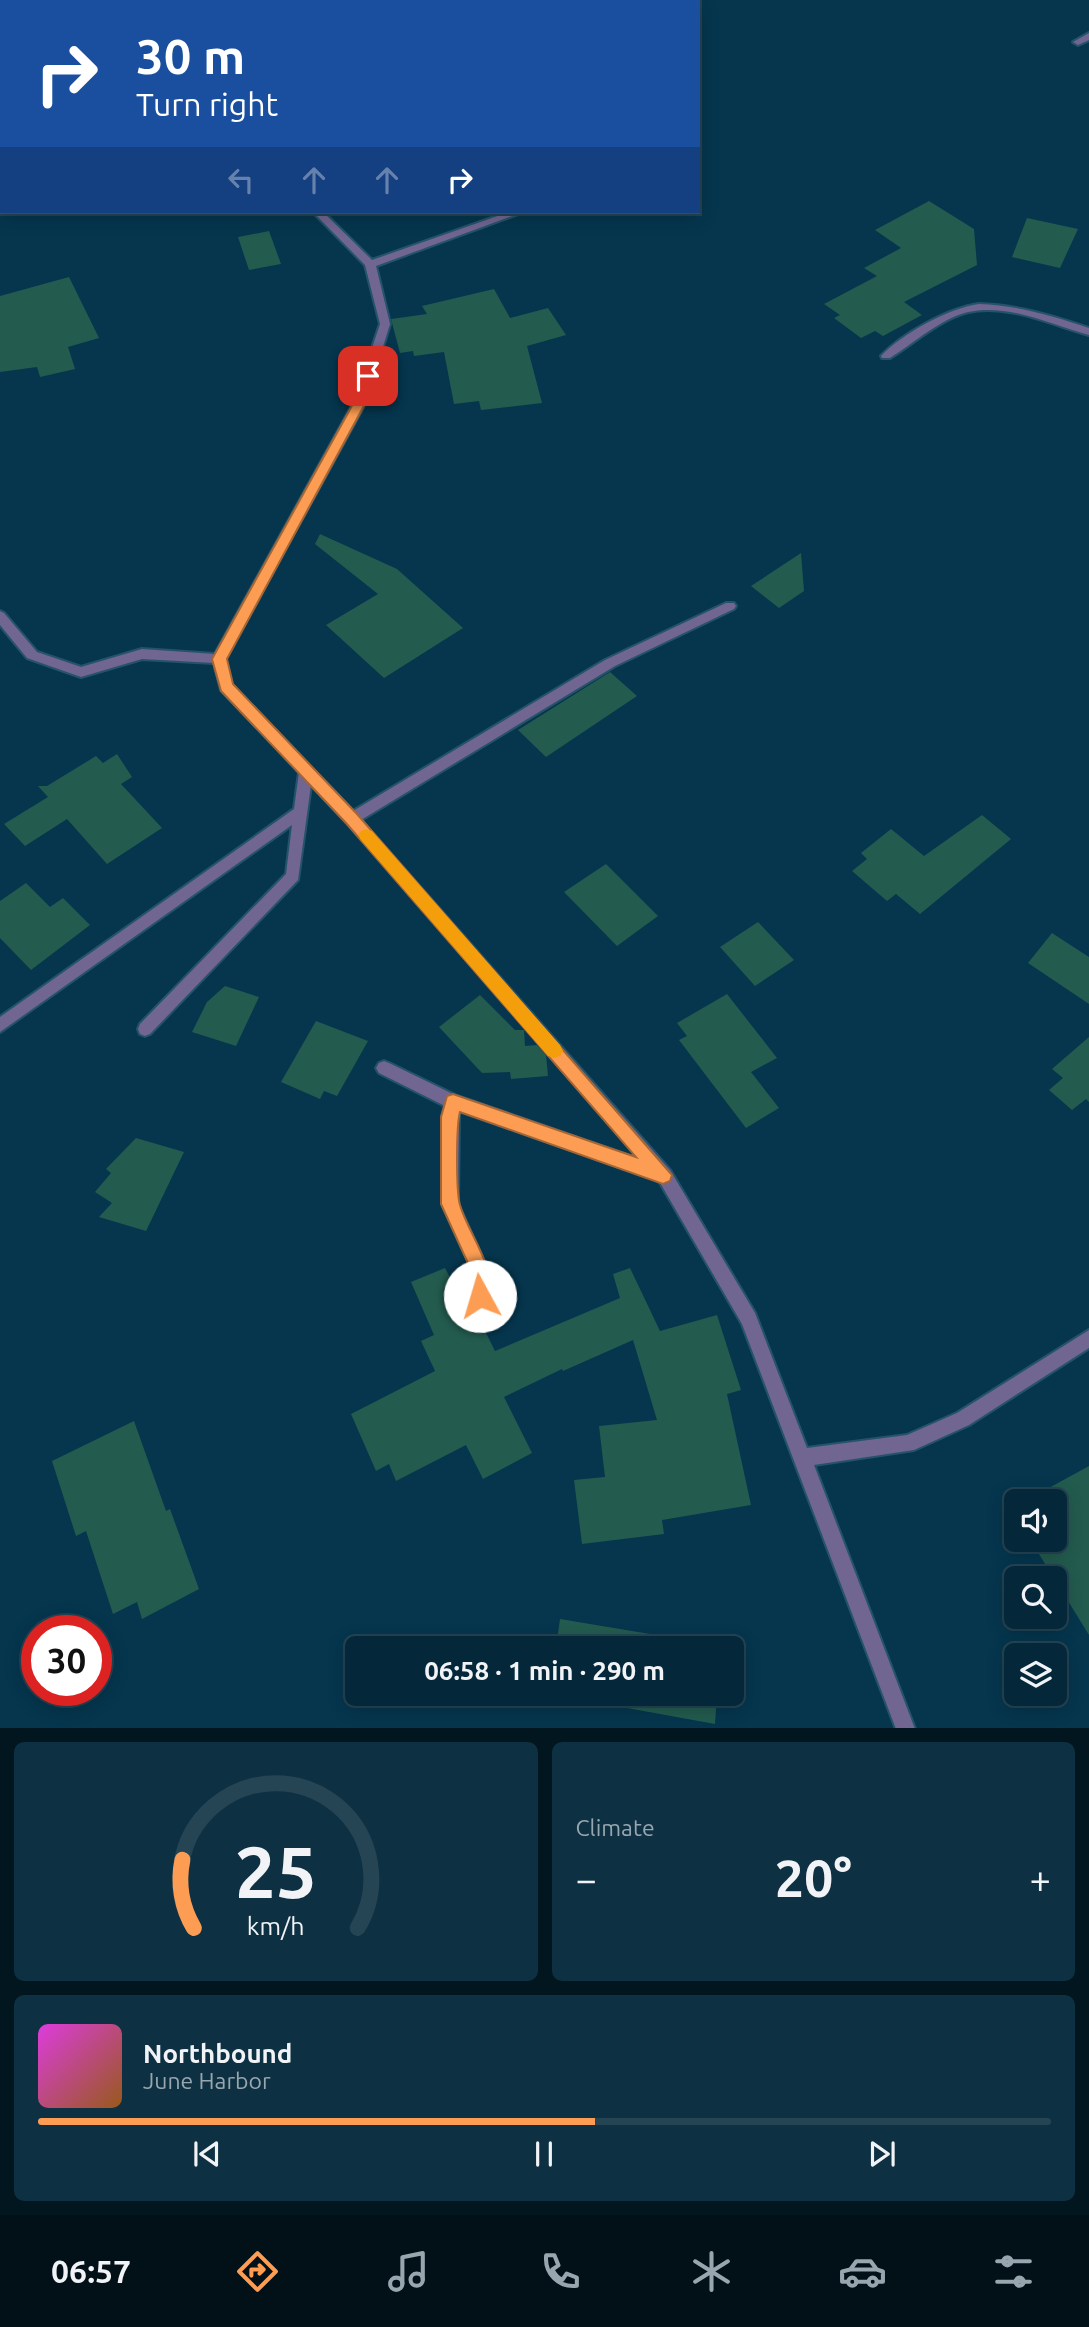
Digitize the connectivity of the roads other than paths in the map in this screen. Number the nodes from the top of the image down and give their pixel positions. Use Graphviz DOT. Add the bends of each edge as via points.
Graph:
graph roads {
  1 [pos="1089,36"];
  2 [pos="1078,42"];
  3 [pos="320,214"];
  4 [pos="512,214"];
  5 [pos="370,264"];
  6 [pos="1089,332"];
  7 [pos="886,356"];
  8 [pos="730,606"];
  9 [pos="0,616"];
  10 [pos="219,659"];
  11 [pos="306,770"];
  12 [pos="302,811"];
  13 [pos="352,819"];
  14 [pos="0,1025"];
  15 [pos="145,1029"];
  16 [pos="384,1069"];
  17 [pos="453,1102"];
  18 [pos="663,1175"];
  19 [pos="480,1296"];
  20 [pos="1089,1338"];
  21 [pos="804,1457"];
  22 [pos="906,1728"];
  1 -- 2 [label="street"];
  3 -- 5 [label="street"];
  4 -- 5 [label="street"];
  5 -- 10 [label="street" via="385,324 360,402"];
  6 -- 7 [label="street" via="1018,311 968,308"];
  8 -- 13 [label="street" via="610,663"];
  9 -- 10 [label="street" via="32,655 81,673 142,654"];
  10 -- 11 [label="street" via="226,687"];
  11 -- 12 [label="street"];
  11 -- 13 [label="street"];
  12 -- 14 [label="street"];
  12 -- 15 [label="street" via="293,876"];
  13 -- 18 [label="street"];
  16 -- 17 [label="street"];
  17 -- 18 [label="street"];
  17 -- 19 [label="street" via="450,1204 476,1261"];
  18 -- 21 [label="street" via="749,1319"];
  20 -- 21 [label="street" via="962,1419 908,1444"];
  21 -- 22 [label="street"];
}
